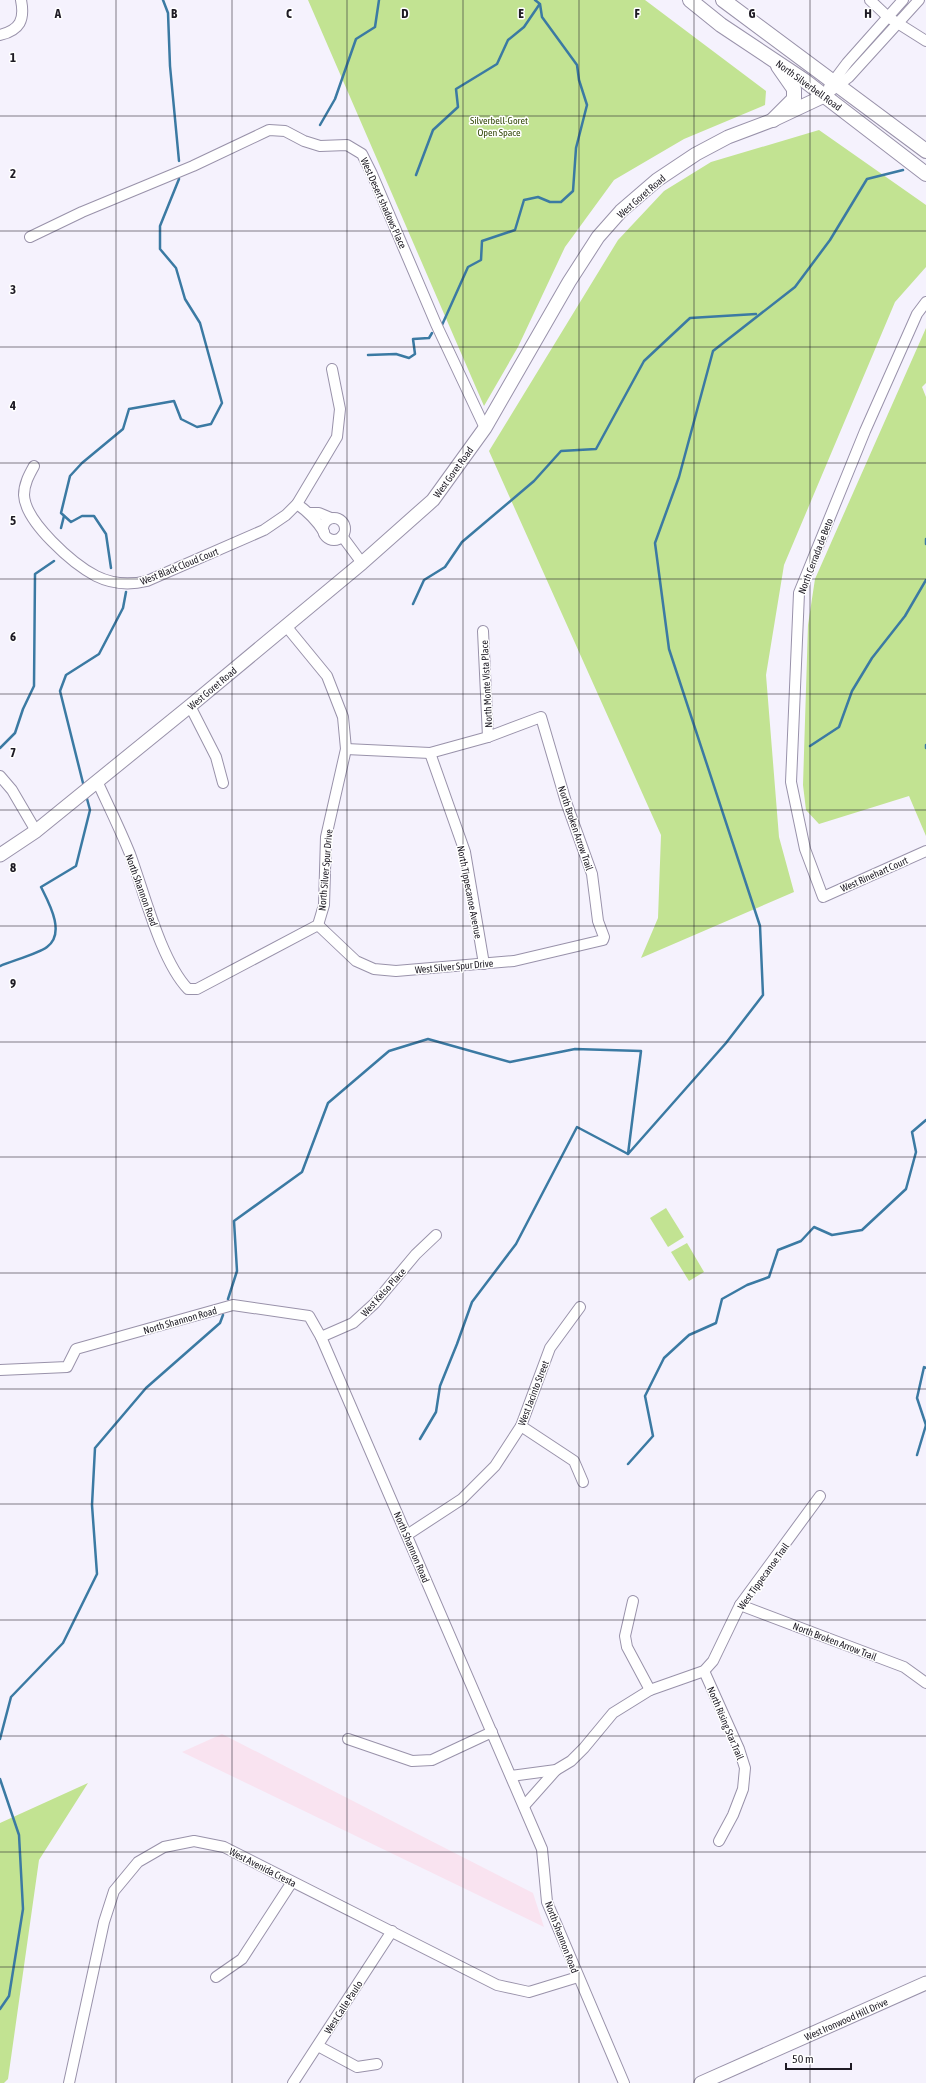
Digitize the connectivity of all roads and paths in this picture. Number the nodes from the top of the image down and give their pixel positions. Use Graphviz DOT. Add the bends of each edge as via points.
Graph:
graph roads {
  1 [pos="21,0"];
  2 [pos="690,0"];
  3 [pos="723,0"];
  4 [pos="870,0"];
  5 [pos="903,0"];
  6 [pos="919,0"];
  7 [pos="888,17"];
  8 [pos="897,23"];
  9 [pos="0,35"];
  10 [pos="926,41"];
  11 [pos="772,58"];
  12 [pos="836,83"];
  13 [pos="824,96"];
  14 [pos="773,120"];
  15 [pos="926,151"];
  16 [pos="926,174"];
  17 [pos="30,237"];
  18 [pos="926,302"];
  19 [pos="332,369"];
  20 [pos="485,428"];
  21 [pos="34,466"];
  22 [pos="297,504"];
  23 [pos="309,513"];
  24 [pos="331,518"];
  25 [pos="324,532"];
  26 [pos="342,536"];
  27 [pos="362,563"];
  28 [pos="286,626"];
  29 [pos="483,631"];
  30 [pos="190,706"];
  31 [pos="488,738"];
  32 [pos="346,749"];
  33 [pos="430,753"];
  34 [pos="0,776"];
  35 [pos="97,781"];
  36 [pos="223,783"];
  37 [pos="36,831"];
  38 [pos="926,851"];
  39 [pos="0,855"];
  40 [pos="823,897"];
  41 [pos="318,925"];
  42 [pos="603,940"];
  43 [pos="484,964"];
  44 [pos="197,989"];
  45 [pos="436,1235"];
  46 [pos="580,1307"];
  47 [pos="321,1337"];
  48 [pos="0,1370"];
  49 [pos="521,1426"];
  50 [pos="583,1482"];
  51 [pos="820,1496"];
  52 [pos="407,1535"];
  53 [pos="633,1601"];
  54 [pos="740,1605"];
  55 [pos="704,1671"];
  56 [pos="926,1683"];
  57 [pos="650,1690"];
  58 [pos="492,1732"];
  59 [pos="348,1739"];
  60 [pos="556,1770"];
  61 [pos="511,1776"];
  62 [pos="524,1806"];
  63 [pos="719,1841"];
  64 [pos="292,1882"];
  65 [pos="392,1931"];
  66 [pos="216,1977"];
  67 [pos="578,1977"];
  68 [pos="926,1983"];
  69 [pos="318,2046"];
  70 [pos="377,2064"];
  71 [pos="69,2083"];
  72 [pos="293,2083"];
  73 [pos="624,2083"];
  74 [pos="700,2083"];
  1 -- 9 [label="street" via="20,23 14,30"];
  2 -- 11 [label="main road, North Silverbell Road" via="721,25"];
  3 -- 12 [label="main road, North Silverbell Road"];
  4 -- 7 [label="street"];
  5 -- 7 [label="street, West Goret Road"];
  6 -- 8 [label="street, West Goret Road"];
  7 -- 8 [label="street"];
  7 -- 12 [label="street, West Goret Road"];
  8 -- 10 [label="street"];
  8 -- 12 [label="street, West Goret Road"];
  11 -- 13 [label="main road, North Silverbell Road"];
  11 -- 14 [label="main road" via="794,89 794,100"];
  12 -- 13 [label="street, West Goret Road"];
  12 -- 15 [label="main road, North Silverbell Road"];
  13 -- 14 [label="street, West Goret Road"];
  13 -- 16 [label="main road, North Silverbell Road"];
  14 -- 20 [label="street, West Goret Road" via="728,137 696,154 657,180 622,211 598,237 569,282"];
  17 -- 20 [label="street, West Desert shadows Place" via="269,130 285,131 320,146 347,145 362,154 372,174 436,324"];
  18 -- 40 [label="street, North Cerrada de Beto" via="917,314 865,431 799,593 791,782 805,849"];
  19 -- 22 [label="street, West Black Cloud Court" via="340,409 336,437"];
  20 -- 27 [label="street, West Goret Road" via="433,500"];
  21 -- 22 [label="street, West Black Cloud Court" via="26,481 24,496 29,512 38,527 50,540 96,576 131,584 154,578 264,530"];
  22 -- 23 [label="street"];
  23 -- 24 [label="street" via="319,513"];
  23 -- 25 [label="street"];
  24 -- 25 [label="street" via="324,524"];
  24 -- 26 [label="street" via="342,521 345,530"];
  25 -- 26 [label="street" via="331,539"];
  26 -- 27 [label="street"];
  27 -- 28 [label="street, West Goret Road"];
  28 -- 30 [label="street, West Goret Road"];
  28 -- 32 [label="street, North Silver Spur Drive" via="327,676 343,717"];
  29 -- 31 [label="street, North Monte Vista Place"];
  30 -- 35 [label="street, West Goret Road"];
  30 -- 36 [label="street" via="216,758"];
  31 -- 33 [label="street"];
  31 -- 42 [label="street, North Broken Arrow Trail" via="541,717 566,802 592,874 598,921 604,933"];
  32 -- 33 [label="street"];
  32 -- 41 [label="street, North Silver Spur Drive" via="326,837 324,904"];
  33 -- 43 [label="street, North Tippecanoe Avenue" via="465,852"];
  34 -- 37 [label="street" via="12,790"];
  35 -- 37 [label="street, West Goret Road"];
  35 -- 44 [label="street, North Shannon Road" via="129,852 161,943 182,983 188,989"];
  37 -- 39 [label="street, West Goret Road"];
  38 -- 40 [label="street, West Rinehart Court"];
  41 -- 43 [label="street, West Silver Spur Drive" via="356,961 374,969 396,971"];
  41 -- 44 [label="street, North Silver Spur Drive"];
  42 -- 43 [label="street, West Silver Spur Drive" via="514,961"];
  45 -- 47 [label="street, West Kelso Place" via="416,1254 376,1303 353,1323"];
  46 -- 49 [label="street, West Jacinto Street" via="550,1348"];
  47 -- 48 [label="street, North Shannon Road" via="309,1316 233,1305 76,1349 67,1367"];
  47 -- 52 [label="street, North Shannon Road"];
  49 -- 50 [label="street" via="574,1461"];
  49 -- 52 [label="street, West Jacinto Street" via="495,1466 462,1499"];
  51 -- 54 [label="street, West Tippecanoe Trail"];
  52 -- 58 [label="street, North Shannon Road"];
  53 -- 57 [label="street" via="625,1636 627,1647"];
  54 -- 55 [label="street, West Tippecanoe Trail" via="713,1661"];
  54 -- 56 [label="street, North Broken Arrow Trail" via="904,1667"];
  55 -- 57 [label="street"];
  55 -- 63 [label="street, North Rising Star Trail" via="745,1768 743,1789 734,1815"];
  57 -- 60 [label="street" via="613,1713 584,1748 571,1761"];
  58 -- 59 [label="street" via="432,1760 412,1761"];
  58 -- 61 [label="street, North Shannon Road"];
  60 -- 61 [label="street"];
  60 -- 62 [label="street"];
  61 -- 62 [label="street, North Shannon Road"];
  62 -- 67 [label="street, North Shannon Road" via="542,1849 547,1902"];
  64 -- 65 [label="street, West Avenida Cresta"];
  64 -- 66 [label="street" via="242,1959"];
  64 -- 71 [label="street, West Avenida Cresta" via="224,1847 194,1842 164,1847 138,1862 114,1891 104,1922"];
  65 -- 67 [label="street, West Avenida Cresta" via="497,1985 528,1992"];
  65 -- 69 [label="street, West Calle Paulo"];
  67 -- 73 [label="street, North Shannon Road"];
  68 -- 74 [label="street, West Ironwood Hill Drive"];
  69 -- 70 [label="street" via="357,2066"];
  69 -- 72 [label="street, West Calle Paulo"];
}
